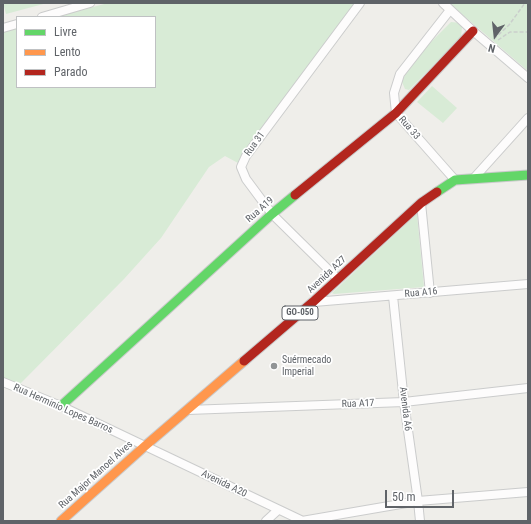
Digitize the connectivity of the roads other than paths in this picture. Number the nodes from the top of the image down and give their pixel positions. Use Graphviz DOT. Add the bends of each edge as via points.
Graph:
graph roads {
  1 [pos="90,3"];
  2 [pos="360,3"];
  3 [pos="443,3"];
  4 [pos="450,10"];
  5 [pos="45,16"];
  6 [pos="16,24"];
  7 [pos="3,28"];
  8 [pos="473,31"];
  9 [pos="528,78"];
  10 [pos="396,113"];
  11 [pos="528,118"];
  12 [pos="528,175"];
  13 [pos="474,178"];
  14 [pos="455,180"];
  15 [pos="421,203"];
  16 [pos="272,214"];
  17 [pos="338,279"];
  18 [pos="528,284"];
  19 [pos="430,293"];
  20 [pos="393,296"];
  21 [pos="313,302"];
  22 [pos="3,382"];
  23 [pos="528,388"];
  24 [pos="404,402"];
  25 [pos="61,406"];
  26 [pos="188,410"];
  27 [pos="145,446"];
  28 [pos="528,492"];
  29 [pos="418,501"];
  30 [pos="278,510"];
  31 [pos="61,521"];
  32 [pos="266,521"];
  33 [pos="302,521"];
  34 [pos="420,521"];
  1 -- 5 [label="street"];
  2 -- 16 [label="street, Rua 31" via="242,161 244,176"];
  3 -- 4 [label="street"];
  4 -- 8 [label="street"];
  4 -- 10 [label="street, Rua 33" via="400,74 394,93"];
  6 -- 7 [label="street"];
  8 -- 9 [label="street"];
  8 -- 10 [label="main road, Rua A19"];
  10 -- 14 [label="street, Rua 33"];
  10 -- 16 [label="main road, Rua A19"];
  11 -- 13 [label="street"];
  12 -- 13 [label="main road, Avenida A27 / GO-050"];
  13 -- 14 [label="main road, Avenida A27 / GO-050"];
  14 -- 15 [label="main road, Avenida A27 / GO-050"];
  15 -- 17 [label="main road, Avenida A27 / GO-050"];
  15 -- 19 [label="street"];
  16 -- 17 [label="street, Rua 31"];
  16 -- 25 [label="main road, Rua A19"];
  17 -- 21 [label="main road, Avenida A27 / GO-050"];
  18 -- 19 [label="street, Rua A16"];
  19 -- 20 [label="street, Rua A16"];
  20 -- 21 [label="street, Rua A16"];
  20 -- 24 [label="street, Avenida A6"];
  21 -- 26 [label="main road, Avenida A27 / GO-050"];
  22 -- 25 [label="street, Rua Herminio Lopes Barros"];
  23 -- 24 [label="street, Rua A17"];
  24 -- 26 [label="street, Rua A17"];
  24 -- 29 [label="street, Avenida A6"];
  25 -- 27 [label="street, Rua Herminio Lopes Barros"];
  26 -- 27 [label="main road, Avenida A27 / GO-050"];
  27 -- 30 [label="street, Avenida A20"];
  27 -- 31 [label="main road, Rua Major Manoel Alves / GO-050"];
  28 -- 29 [label="street"];
  29 -- 33 [label="street"];
  29 -- 34 [label="street, Avenida A6"];
  30 -- 32 [label="street"];
  30 -- 33 [label="street, Avenida A20"];
}
